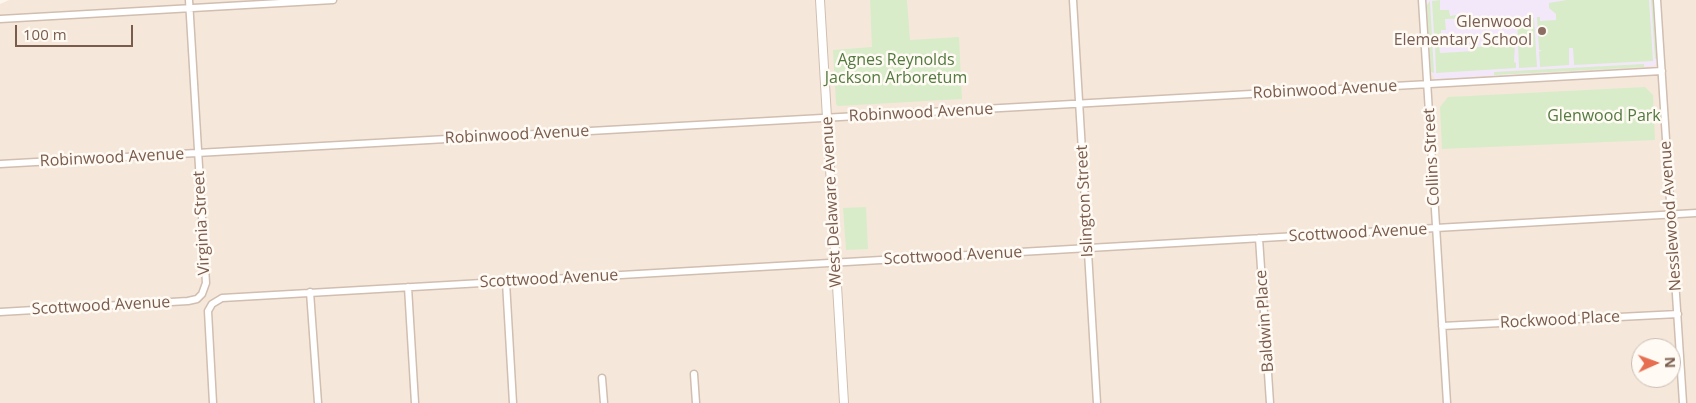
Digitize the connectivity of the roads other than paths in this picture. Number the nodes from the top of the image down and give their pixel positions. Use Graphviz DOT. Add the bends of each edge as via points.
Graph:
graph roads {
  1 [pos="189,0"];
  2 [pos="333,0"];
  3 [pos="820,0"];
  4 [pos="1073,0"];
  5 [pos="1422,0"];
  6 [pos="1657,0"];
  7 [pos="189,9"];
  8 [pos="0,19"];
  9 [pos="1662,71"];
  10 [pos="1427,84"];
  11 [pos="1079,104"];
  12 [pos="827,118"];
  13 [pos="198,153"];
  14 [pos="0,164"];
  15 [pos="1696,213"];
  16 [pos="1671,215"];
  17 [pos="1436,228"];
  18 [pos="1259,238"];
  19 [pos="1088,248"];
  20 [pos="836,263"];
  21 [pos="506,282"];
  22 [pos="408,287"];
  23 [pos="310,292"];
  24 [pos="201,296"];
  25 [pos="0,312"];
  26 [pos="1678,314"];
  27 [pos="1442,326"];
  28 [pos="694,374"];
  29 [pos="602,378"];
  30 [pos="213,403"];
  31 [pos="318,403"];
  32 [pos="415,403"];
  33 [pos="514,403"];
  34 [pos="604,403"];
  35 [pos="696,403"];
  36 [pos="844,403"];
  37 [pos="1097,403"];
  38 [pos="1270,403"];
  39 [pos="1447,403"];
  40 [pos="1683,403"];
  1 -- 7 [label="street, Virginia Street"];
  2 -- 7 [label="street"];
  3 -- 12 [label="street, West Delaware Avenue"];
  4 -- 11 [label="street, Islington Street"];
  5 -- 10 [label="street, Collins Street"];
  6 -- 9 [label="street, Nesslewood Avenue"];
  7 -- 8 [label="street"];
  7 -- 13 [label="street, Virginia Street"];
  9 -- 10 [label="street, Robinwood Avenue"];
  9 -- 16 [label="street, Nesslewood Avenue"];
  10 -- 11 [label="street, Robinwood Avenue"];
  10 -- 17 [label="street, Collins Street"];
  11 -- 12 [label="street, Robinwood Avenue"];
  11 -- 19 [label="street, Islington Street"];
  12 -- 13 [label="street, Robinwood Avenue"];
  12 -- 20 [label="street, West Delaware Avenue"];
  13 -- 14 [label="street, Robinwood Avenue"];
  13 -- 24 [label="street, Virginia Street" via="206,283"];
  15 -- 16 [label="street, Scottwood Avenue"];
  16 -- 17 [label="street, Scottwood Avenue"];
  16 -- 26 [label="street, Nesslewood Avenue"];
  17 -- 18 [label="street, Scottwood Avenue"];
  17 -- 27 [label="street, Collins Street"];
  18 -- 19 [label="street, Scottwood Avenue"];
  18 -- 38 [label="street, Baldwin Place"];
  19 -- 20 [label="street, Scottwood Avenue"];
  19 -- 37 [label="street, Islington Street"];
  20 -- 21 [label="street, Scottwood Avenue"];
  20 -- 36 [label="street, West Delaware Avenue"];
  21 -- 22 [label="street, Scottwood Avenue"];
  21 -- 33 [label="street"];
  22 -- 23 [label="street, Scottwood Avenue"];
  22 -- 32 [label="street"];
  23 -- 30 [label="street, Scottwood Avenue" via="222,298 212,304 208,319"];
  23 -- 31 [label="street"];
  24 -- 25 [label="street, Scottwood Avenue" via="188,301"];
  26 -- 27 [label="street, Rockwood Place"];
  26 -- 40 [label="street, Nesslewood Avenue"];
  27 -- 39 [label="street, Collins Street"];
  28 -- 35 [label="street"];
  29 -- 34 [label="street"];
}
